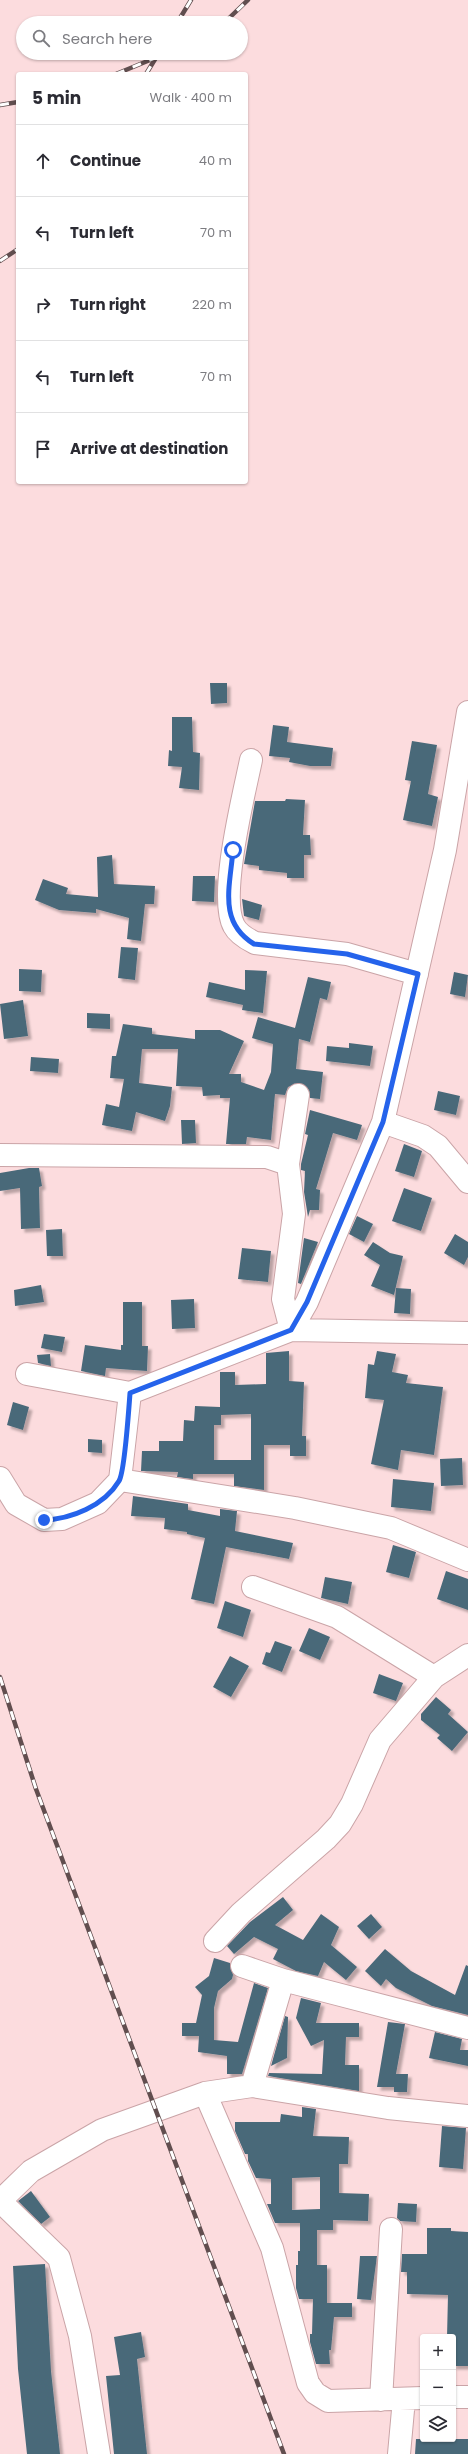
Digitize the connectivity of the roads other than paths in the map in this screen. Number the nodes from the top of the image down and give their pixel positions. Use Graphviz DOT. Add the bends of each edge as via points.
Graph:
graph roads {
  1 [pos="468,712"];
  2 [pos="251,760"];
  3 [pos="418,974"];
  4 [pos="298,1095"];
  5 [pos="383,1122"];
  6 [pos="0,1155"];
  7 [pos="288,1164"];
  8 [pos="468,1182"];
  9 [pos="291,1330"];
  10 [pos="468,1333"];
  11 [pos="27,1374"];
  12 [pos="130,1393"];
  13 [pos="0,1478"];
  14 [pos="120,1480"];
  15 [pos="468,1560"];
  16 [pos="253,1587"];
  17 [pos="468,1655"];
  18 [pos="434,1677"];
  19 [pos="215,1941"];
  20 [pos="242,1966"];
  21 [pos="283,1980"];
  22 [pos="468,2028"];
  23 [pos="252,2086"];
  24 [pos="205,2093"];
  25 [pos="468,2116"];
  26 [pos="391,2228"];
  27 [pos="456,2397"];
  28 [pos="468,2397"];
  29 [pos="413,2399"];
  30 [pos="381,2400"];
  31 [pos="99,2454"];
  32 [pos="398,2454"];
  1 -- 3 [label="street" via="444,850"];
  2 -- 3 [label="street" via="233,850 229,908 234,926 242,936 254,944 347,954"];
  3 -- 5 [label="street"];
  4 -- 7 [label="street"];
  5 -- 8 [label="street" via="423,1136 438,1146"];
  5 -- 9 [label="street" via="307,1302"];
  6 -- 7 [label="street" via="267,1157"];
  7 -- 9 [label="street" via="294,1214 283,1299"];
  9 -- 10 [label="street"];
  9 -- 12 [label="street"];
  11 -- 12 [label="street"];
  12 -- 14 [label="street"];
  13 -- 14 [label="street" via="16,1504 44,1520 62,1519 98,1503"];
  14 -- 15 [label="street" via="295,1508 391,1528"];
  16 -- 18 [label="street" via="337,1617"];
  17 -- 18 [label="street"];
  18 -- 19 [label="street" via="380,1740 352,1804 340,1824 241,1913"];
  20 -- 21 [label="street"];
  21 -- 22 [label="street"];
  21 -- 23 [label="street"];
  23 -- 24 [label="street"];
  23 -- 25 [label="street" via="388,2108"];
  24 -- 30 [label="street" via="272,2248 308,2383 315,2393 328,2401"];
  24 -- 31 [label="street" via="102,2130 31,2172 0,2201 60,2258 80,2336"];
  26 -- 30 [label="street"];
  27 -- 28 [label="street"];
  29 -- 30 [label="street"];
  29 -- 32 [label="street"];
}
